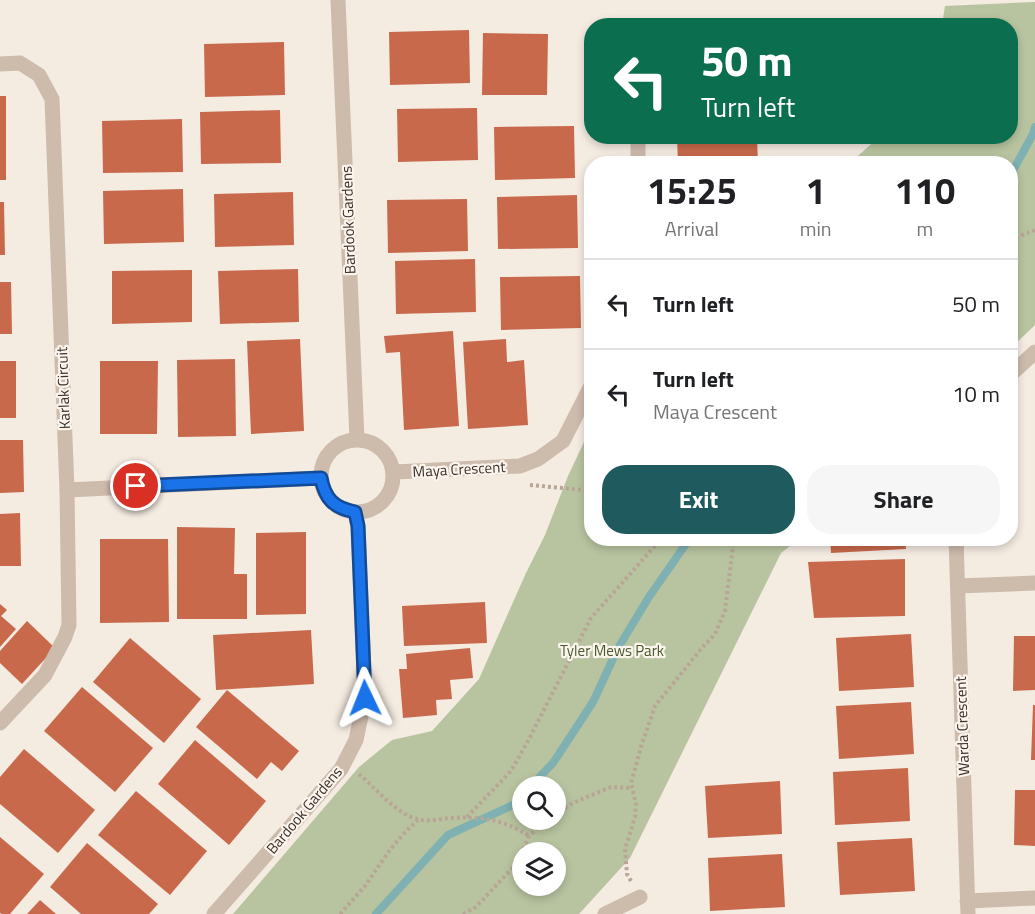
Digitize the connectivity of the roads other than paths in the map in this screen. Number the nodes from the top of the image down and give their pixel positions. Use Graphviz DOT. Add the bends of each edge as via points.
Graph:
graph roads {
  1 [pos="338,0"];
  2 [pos="0,63"];
  3 [pos="1035,352"];
  4 [pos="1018,368"];
  5 [pos="584,400"];
  6 [pos="357,439"];
  7 [pos="394,472"];
  8 [pos="321,478"];
  9 [pos="67,490"];
  10 [pos="355,512"];
  11 [pos="956,546"];
  12 [pos="1035,583"];
  13 [pos="958,586"];
  14 [pos="0,723"];
  15 [pos="640,897"];
  16 [pos="1035,898"];
  17 [pos="968,908"];
  18 [pos="214,914"];
  19 [pos="605,914"];
  1 -- 6 [label="street, Bardook Gardens"];
  2 -- 9 [label="street, Karlak Circuit" via="20,63 39,75 52,99"];
  3 -- 4 [label="street"];
  5 -- 7 [label="street, Maya Crescent" via="563,441 520,466"];
  6 -- 7 [label="street" via="378,445 386,452"];
  6 -- 8 [label="street" via="335,447 322,466"];
  7 -- 10 [label="street" via="393,485 379,505"];
  8 -- 9 [label="street"];
  8 -- 10 [label="street" via="328,498"];
  9 -- 14 [label="street, Karlak Circuit" via="69,625 45,675"];
  10 -- 18 [label="street, Bardook Gardens" via="365,698 356,740 341,769"];
  11 -- 13 [label="street, Warda Crescent"];
  12 -- 13 [label="street"];
  13 -- 17 [label="street, Warda Crescent"];
  15 -- 19 [label="street"];
  16 -- 17 [label="street"];
}
